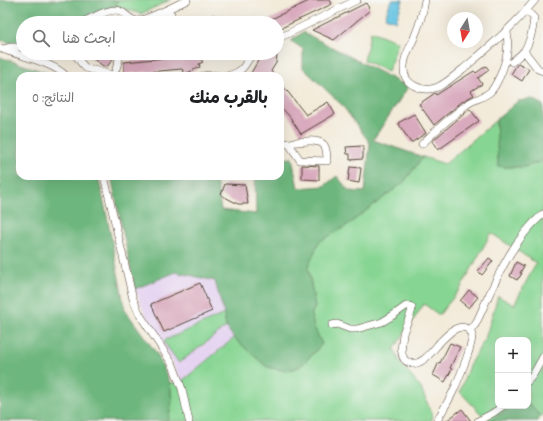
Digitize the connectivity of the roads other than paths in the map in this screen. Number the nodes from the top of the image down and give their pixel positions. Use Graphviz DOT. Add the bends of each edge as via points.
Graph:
graph roads {
  1 [pos="187,0"];
  2 [pos="357,0"];
  3 [pos="425,0"];
  4 [pos="536,0"];
  5 [pos="527,11"];
  6 [pos="171,14"];
  7 [pos="98,16"];
  8 [pos="127,16"];
  9 [pos="154,16"];
  10 [pos="168,16"];
  11 [pos="507,31"];
  12 [pos="284,36"];
  13 [pos="16,47"];
  14 [pos="2,49"];
  15 [pos="524,51"];
  16 [pos="16,54"];
  17 [pos="35,60"];
  18 [pos="78,60"];
  19 [pos="119,60"];
  20 [pos="248,60"];
  21 [pos="41,62"];
  22 [pos="512,62"];
  23 [pos="543,71"];
  24 [pos="61,72"];
  25 [pos="102,72"];
  26 [pos="116,72"];
  27 [pos="238,72"];
  28 [pos="284,144"];
  29 [pos="289,144"];
  30 [pos="422,144"];
  31 [pos="105,180"];
  32 [pos="543,214"];
  33 [pos="332,325"];
  34 [pos="469,330"];
  35 [pos="543,357"];
  36 [pos="531,377"];
  37 [pos="499,409"];
  38 [pos="189,421"];
  39 [pos="437,421"];
  40 [pos="478,421"];
  1 -- 9 [label="street"];
  2 -- 12 [label="street"];
  3 -- 11 [label="street" via="404,65 407,80 418,88 429,89 445,83"];
  4 -- 5 [label="street"];
  5 -- 11 [label="street"];
  5 -- 15 [label="street" via="534,18 534,23 530,41"];
  6 -- 10 [label="street"];
  7 -- 8 [label="street" via="112,10 118,10"];
  11 -- 30 [label="street" via="508,45 504,66 492,90 467,104"];
  13 -- 14 [label="street"];
  14 -- 16 [label="street"];
  15 -- 22 [label="street"];
  15 -- 23 [label="street" via="538,70"];
  17 -- 21 [label="street"];
  18 -- 25 [label="street" via="83,66"];
  19 -- 26 [label="street"];
  20 -- 27 [label="street"];
  21 -- 24 [label="street"];
  28 -- 29 [label="street"];
  29 -- 29 [label="street" via="311,140 324,143 327,160 300,160"];
  31 -- 38 [label="street" via="133,299 140,315 173,365 182,389"];
  32 -- 34 [label="street" via="527,230 511,253 478,319"];
  33 -- 34 [label="street" via="357,329 382,322 410,306 412,313 403,335 402,353 404,360 415,363 424,359 456,328"];
  34 -- 39 [label="street" via="472,339 462,368"];
  35 -- 36 [label="street"];
  37 -- 40 [label="street"];
}
